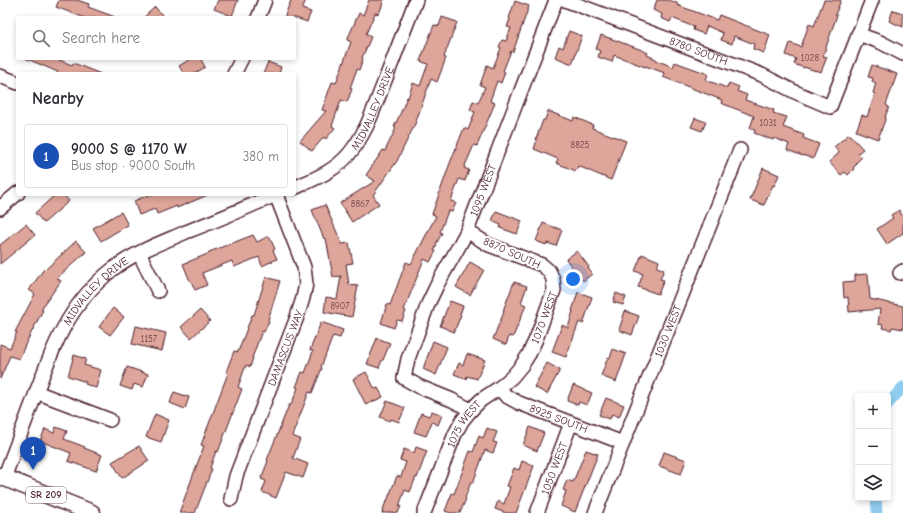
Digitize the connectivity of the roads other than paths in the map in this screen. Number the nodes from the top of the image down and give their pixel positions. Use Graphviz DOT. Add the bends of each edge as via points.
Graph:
graph roads {
  1 [pos="265,0"];
  2 [pos="416,0"];
  3 [pos="556,0"];
  4 [pos="565,0"];
  5 [pos="872,0"];
  6 [pos="259,16"];
  7 [pos="858,34"];
  8 [pos="903,54"];
  9 [pos="241,60"];
  10 [pos="235,72"];
  11 [pos="0,76"];
  12 [pos="16,82"];
  13 [pos="740,150"];
  14 [pos="296,187"];
  15 [pos="16,195"];
  16 [pos="275,196"];
  17 [pos="277,196"];
  18 [pos="0,208"];
  19 [pos="467,231"];
  20 [pos="139,253"];
  21 [pos="554,280"];
  22 [pos="158,291"];
  23 [pos="529,354"];
  24 [pos="499,388"];
  25 [pos="36,392"];
  26 [pos="471,410"];
  27 [pos="110,420"];
  28 [pos="571,423"];
  29 [pos="623,444"];
  30 [pos="2,477"];
  31 [pos="231,500"];
  32 [pos="92,513"];
  33 [pos="424,513"];
  34 [pos="536,513"];
  35 [pos="595,513"];
  1 -- 6 [label="street"];
  2 -- 14 [label="street, MIDVALLEY DRIVE" via="362,136 348,155 332,169"];
  3 -- 19 [label="street, 1095 WEST"];
  4 -- 7 [label="street, 8780 SOUTH" via="762,75 830,107"];
  5 -- 7 [label="street"];
  7 -- 8 [label="street"];
  9 -- 10 [label="street"];
  11 -- 12 [label="street"];
  13 -- 29 [label="street, 1030 WEST"];
  15 -- 18 [label="street"];
  16 -- 20 [label="street, MIDVALLEY DRIVE"];
  17 -- 31 [label="street, DAMASCUS WAY" via="304,267 306,284 297,317 236,476"];
  19 -- 21 [label="street, 8870 SOUTH" via="490,245 542,265 550,271"];
  19 -- 26 [label="street, 1095 WEST" via="431,297 408,359 404,378"];
  20 -- 22 [label="street"];
  20 -- 25 [label="street, MIDVALLEY DRIVE" via="114,269 90,290 74,310 58,337"];
  21 -- 23 [label="street, 1070 WEST" via="551,300"];
  23 -- 24 [label="street, 1075 WEST" via="512,377"];
  24 -- 26 [label="street, 1075 WEST"];
  24 -- 28 [label="street, 8925 SOUTH" via="506,396 519,403"];
  25 -- 27 [label="street"];
  25 -- 30 [label="street, MIDVALLEY DRIVE"];
  26 -- 33 [label="street, 1075 WEST" via="455,434"];
  28 -- 29 [label="street, 8925 SOUTH"];
  28 -- 34 [label="street, 1050 WEST"];
  29 -- 35 [label="street, 1030 WEST"];
  30 -- 32 [label="main road, SR 209"];
}
